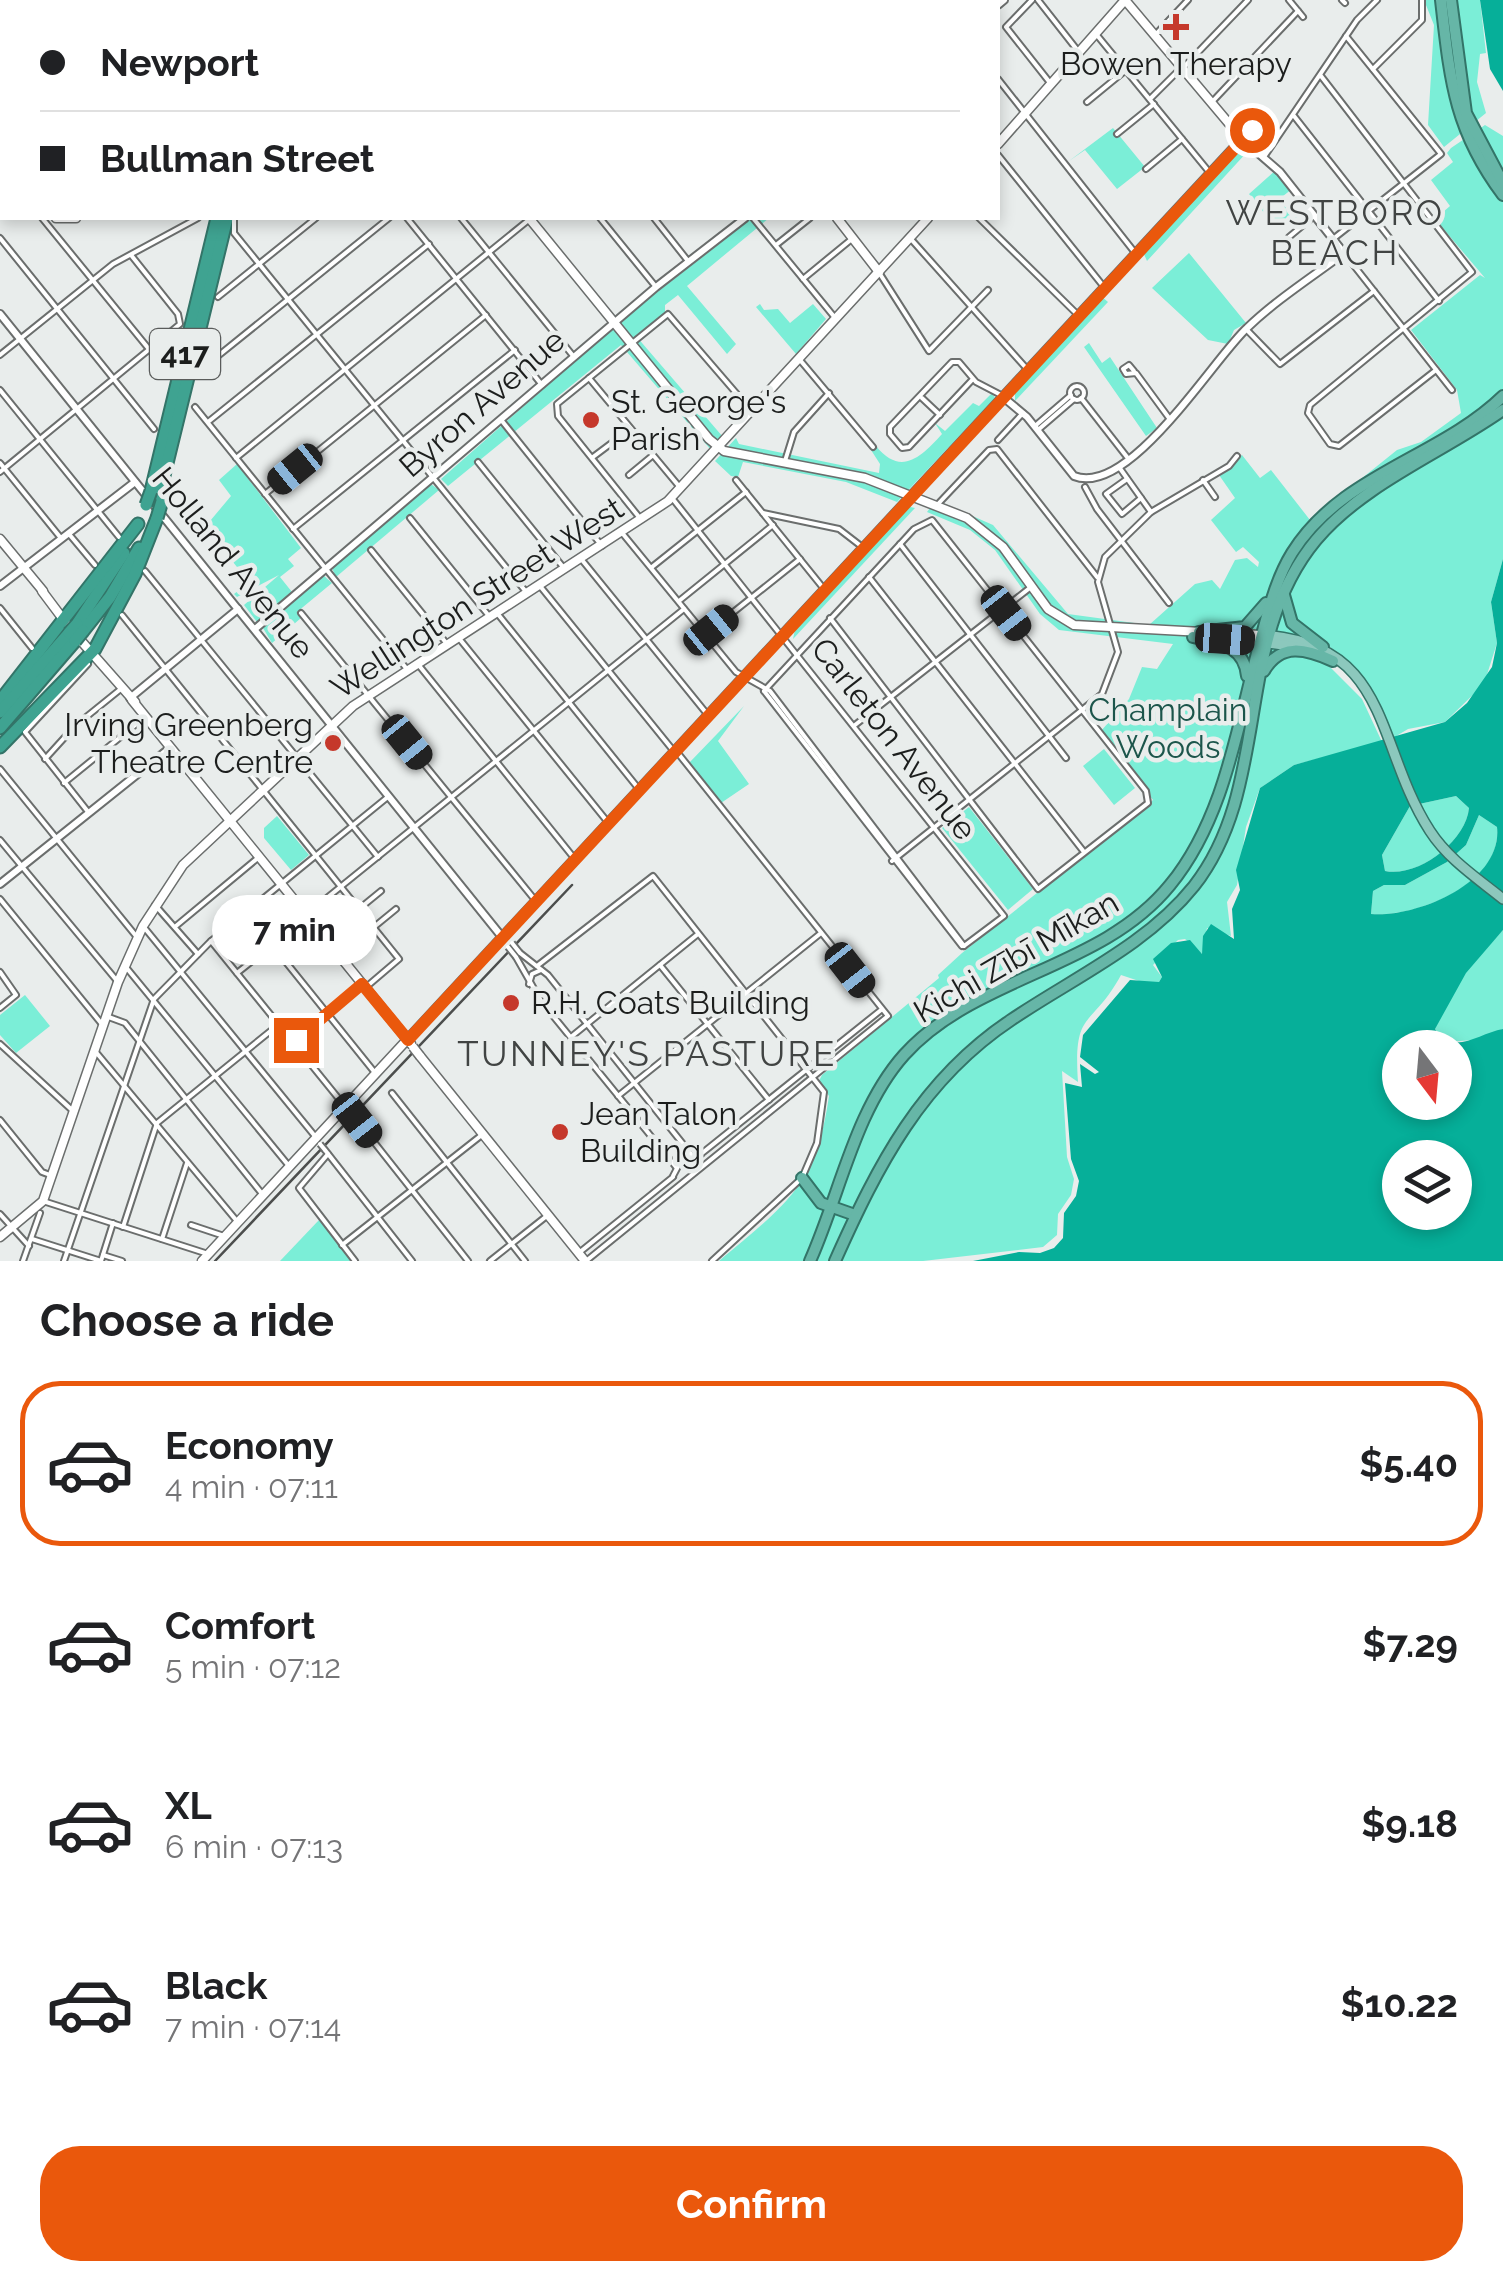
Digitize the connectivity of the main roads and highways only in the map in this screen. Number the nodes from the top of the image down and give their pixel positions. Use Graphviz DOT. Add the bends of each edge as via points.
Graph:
graph roads {
  1 [pos="1125,0"];
  2 [pos="1441,0"];
  3 [pos="1451,0"];
  4 [pos="1469,132"];
  5 [pos="1000,142"];
  6 [pos="1503,183"];
  7 [pos="1503,196"];
  8 [pos="217,220"];
  9 [pos="226,220"];
  10 [pos="532,220"];
  11 [pos="839,220"];
  12 [pos="926,220"];
  13 [pos="879,272"];
  14 [pos="1503,396"];
  15 [pos="1503,410"];
  16 [pos="721,447"];
  17 [pos="909,498"];
  18 [pos="155,505"];
  19 [pos="138,524"];
  20 [pos="0,538"];
  21 [pos="1283,580"];
  22 [pos="63,616"];
  23 [pos="76,632"];
  24 [pos="1196,634"];
  25 [pos="1264,639"];
  26 [pos="1323,647"];
  27 [pos="90,658"];
  28 [pos="1332,661"];
  29 [pos="0,702"];
  30 [pos="1372,702"];
  31 [pos="1246,710"];
  32 [pos="0,712"];
  33 [pos="0,728"];
  34 [pos="0,747"];
  35 [pos="228,819"];
  36 [pos="1503,899"];
  37 [pos="411,1044"];
  38 [pos="802,1178"];
  39 [pos="841,1182"];
  40 [pos="812,1191"];
  41 [pos="832,1208"];
  42 [pos="856,1216"];
  43 [pos="0,1238"];
  44 [pos="205,1258"];
  45 [pos="583,1258"];
  46 [pos="810,1261"];
  47 [pos="835,1261"];
  1 -- 5 [label="main road"];
  1 -- 17 [label="main road" via="1242,139"];
  2 -- 4 [label="highway" via="1450,84"];
  3 -- 4 [label="highway"];
  4 -- 6 [label="highway"];
  4 -- 7 [label="highway"];
  8 -- 18 [label="highway, 417"];
  9 -- 18 [label="highway, 417"];
  10 -- 16 [label="main road"];
  11 -- 13 [label="main road"];
  12 -- 13 [label="main road, Wellington Street West"];
  13 -- 16 [label="main road, Wellington Street West"];
  14 -- 21 [label="highway, Kichi Zībī Mīkan" via="1336,503 1304,536"];
  15 -- 21 [label="highway, Kichi Zībī Mīkan" via="1334,522"];
  16 -- 17 [label="main road" via="862,477"];
  16 -- 35 [label="main road, Wellington Street West" via="642,521 368,694"];
  17 -- 24 [label="main road" via="987,531 1044,604 1066,621"];
  17 -- 37 [label="main road"];
  18 -- 19 [label="highway, 417"];
  18 -- 23 [label="highway, 417" via="120,581"];
  18 -- 27 [label="highway" via="135,574"];
  19 -- 22 [label="highway"];
  19 -- 23 [label="highway, 417"];
  20 -- 22 [label="main road"];
  21 -- 24 [label="highway" via="1249,624"];
  21 -- 25 [label="highway, Kichi Zībī Mīkan"];
  21 -- 26 [label="highway" via="1288,616"];
  22 -- 27 [label="main road"];
  22 -- 29 [label="highway"];
  23 -- 32 [label="highway, 417"];
  23 -- 33 [label="highway, 417"];
  24 -- 25 [label="main road"];
  24 -- 31 [label="highway" via="1243,657"];
  25 -- 26 [label="main road"];
  25 -- 28 [label="main road" via="1306,647"];
  25 -- 31 [label="highway, Kichi Zībī Mīkan"];
  26 -- 30 [label="main road" via="1356,674"];
  27 -- 34 [label="highway"];
  27 -- 35 [label="main road"];
  28 -- 30 [label="main road"];
  28 -- 31 [label="highway" via="1304,650 1279,654"];
  30 -- 36 [label="main road" via="1416,804 1444,849"];
  31 -- 39 [label="highway, Kichi Zībī Mīkan" via="1214,809 1182,870 1131,923 946,1020 907,1052 879,1091"];
  31 -- 42 [label="highway, Kichi Zībī Mīkan" via="1235,804 1202,874 1153,928 990,1034 933,1087 890,1147"];
  35 -- 37 [label="main road"];
  35 -- 43 [label="main road, Wellington Street West" via="170,880 143,926 103,1019 41,1206"];
  37 -- 44 [label="main road"];
  37 -- 45 [label="main road, bridge"];
  38 -- 40 [label="highway"];
  39 -- 40 [label="highway" via="826,1196"];
  39 -- 41 [label="highway, Kichi Zībī Mīkan"];
  40 -- 41 [label="highway"];
  41 -- 42 [label="highway"];
  41 -- 46 [label="highway, Kichi Zībī Mīkan"];
  42 -- 47 [label="highway, Kichi Zībī Mīkan"];
}
